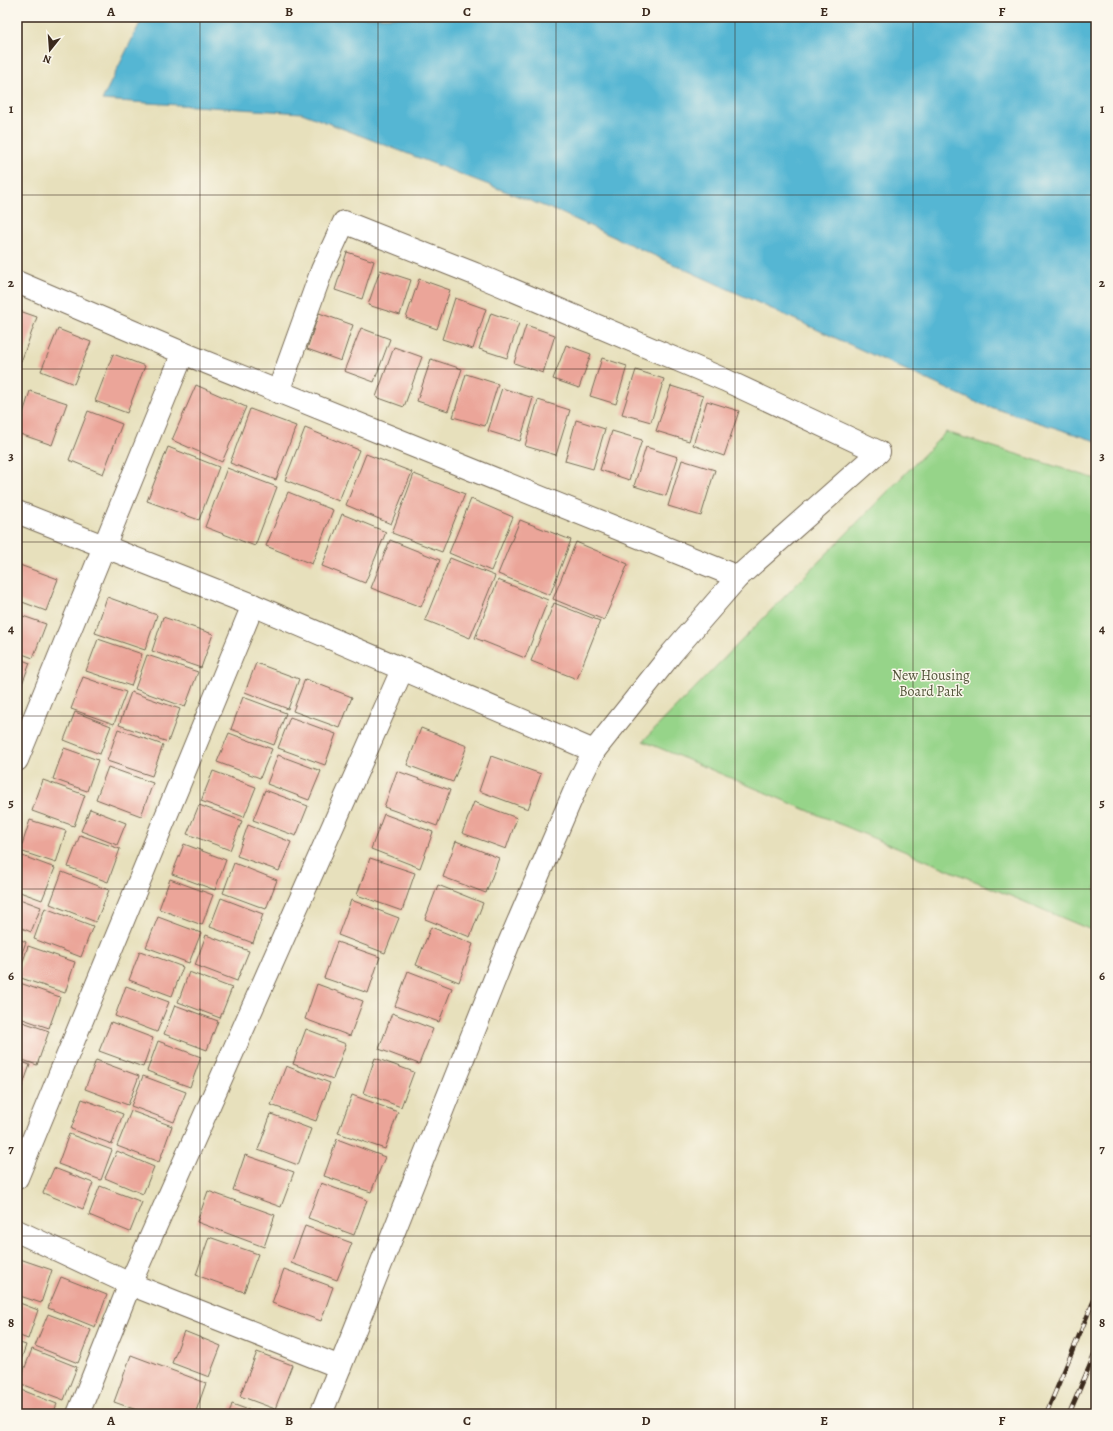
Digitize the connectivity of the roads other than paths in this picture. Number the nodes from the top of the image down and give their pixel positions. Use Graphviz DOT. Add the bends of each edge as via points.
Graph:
graph roads {
  1 [pos="17,282"];
  2 [pos="183,353"];
  3 [pos="278,392"];
  4 [pos="17,512"];
  5 [pos="105,548"];
  6 [pos="738,578"];
  7 [pos="253,605"];
  8 [pos="402,670"];
  9 [pos="594,752"];
  10 [pos="17,760"];
  11 [pos="17,1178"];
  12 [pos="17,1231"];
  13 [pos="130,1284"];
  14 [pos="340,1368"];
  15 [pos="78,1414"];
  16 [pos="321,1414"];
  1 -- 2 [label="street"];
  2 -- 3 [label="street"];
  2 -- 5 [label="street"];
  3 -- 6 [label="street"];
  3 -- 6 [label="street" via="322,270 344,222 475,274 725,380 879,452"];
  4 -- 5 [label="street"];
  5 -- 7 [label="street"];
  5 -- 10 [label="street"];
  6 -- 9 [label="street" via="672,653"];
  7 -- 8 [label="street"];
  7 -- 11 [label="street"];
  8 -- 9 [label="street"];
  8 -- 13 [label="street"];
  9 -- 14 [label="street" via="578,783 509,943"];
  12 -- 13 [label="street"];
  13 -- 14 [label="street"];
  13 -- 15 [label="street"];
  14 -- 16 [label="street"];
}
